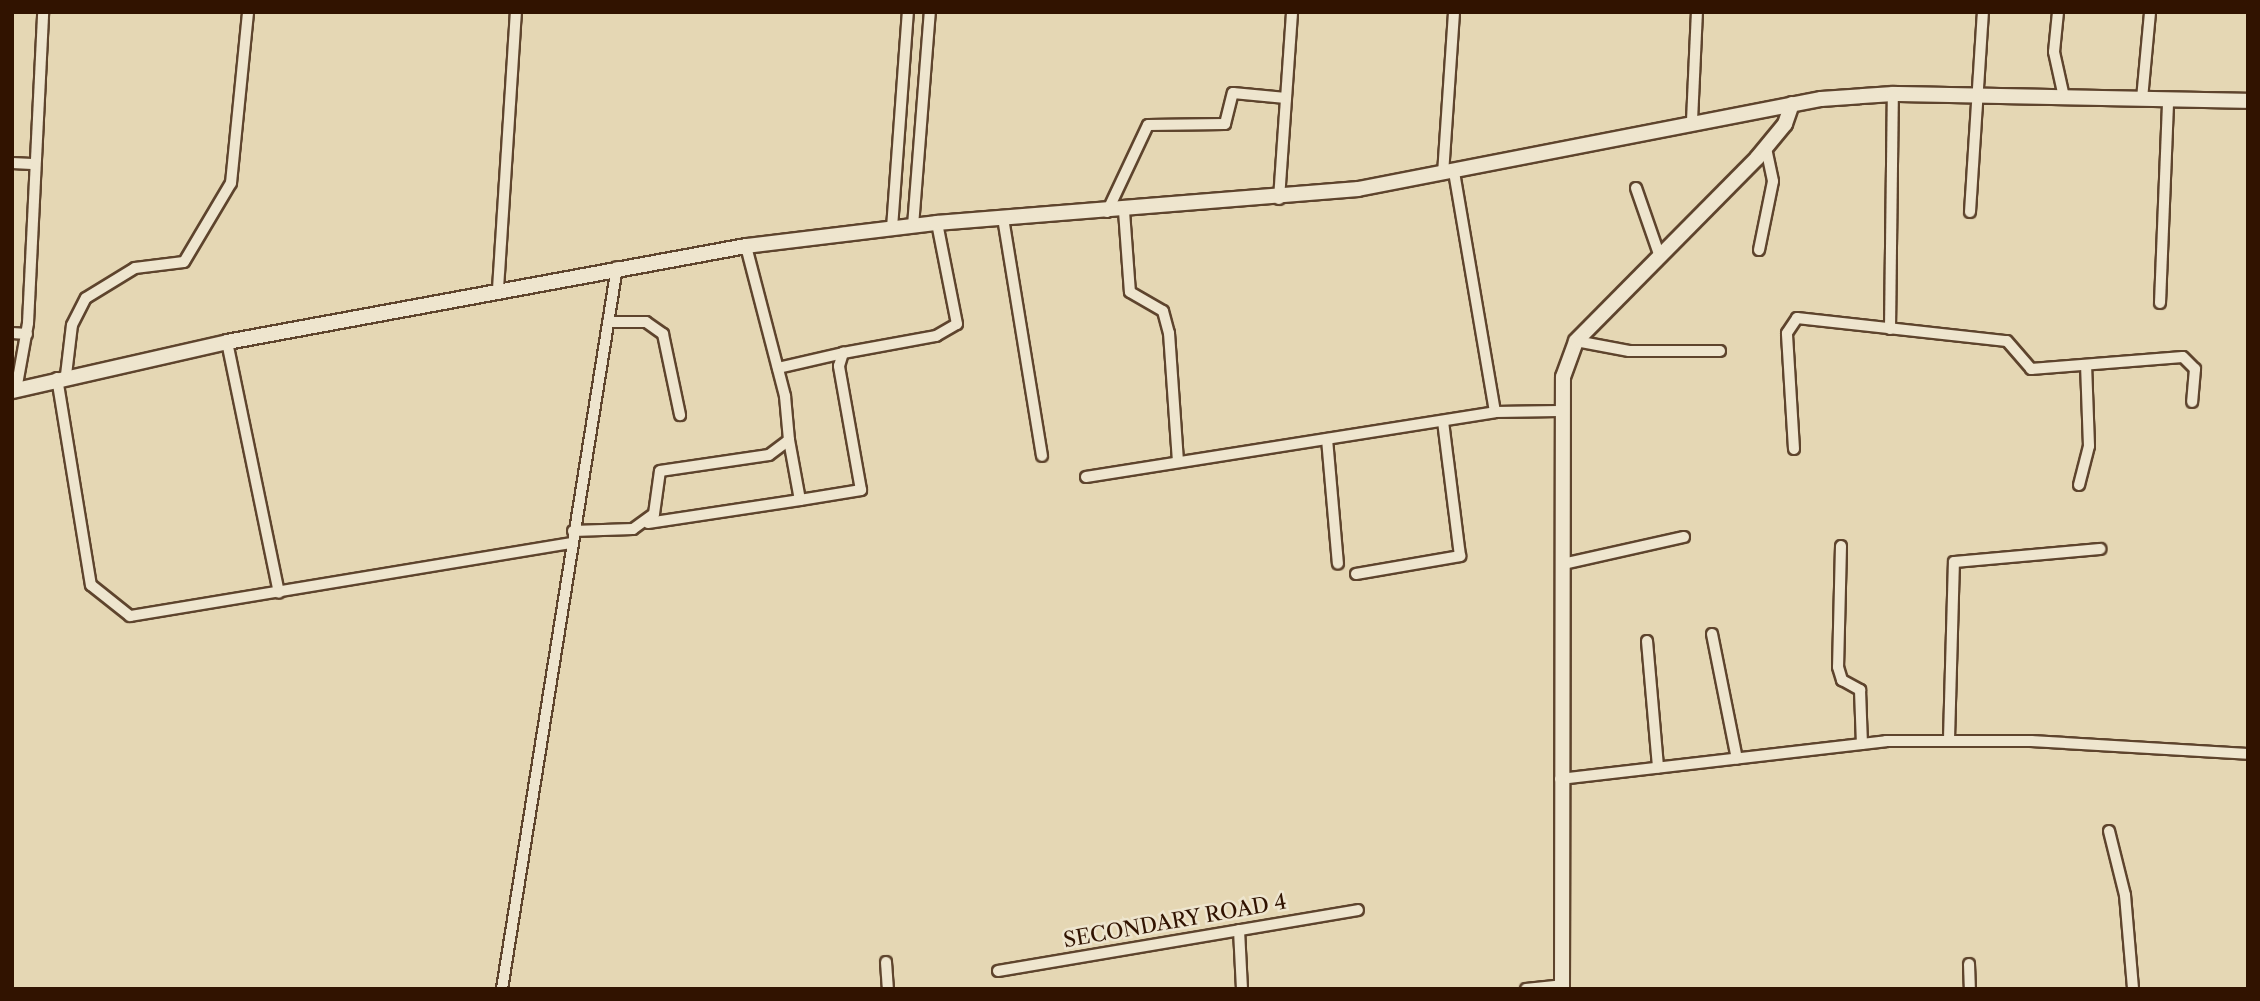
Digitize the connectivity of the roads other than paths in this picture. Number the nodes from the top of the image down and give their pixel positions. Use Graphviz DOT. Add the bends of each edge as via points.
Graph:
graph roads {
  1 [pos="43,12"];
  2 [pos="248,12"];
  3 [pos="516,12"];
  4 [pos="908,12"];
  5 [pos="930,12"];
  6 [pos="1292,12"];
  7 [pos="1454,12"];
  8 [pos="1697,12"];
  9 [pos="1983,12"];
  10 [pos="2058,12"];
  11 [pos="2150,12"];
  12 [pos="1893,94"];
  13 [pos="1977,95"];
  14 [pos="2064,97"];
  15 [pos="1286,98"];
  16 [pos="2142,99"];
  17 [pos="2168,100"];
  18 [pos="2248,101"];
  19 [pos="1792,104"];
  20 [pos="1692,121"];
  21 [pos="1766,148"];
  22 [pos="12,163"];
  23 [pos="32,164"];
  24 [pos="1449,173"];
  25 [pos="1636,188"];
  26 [pos="1279,199"];
  27 [pos="1124,211"];
  28 [pos="1107,212"];
  29 [pos="1970,212"];
  30 [pos="1003,218"];
  31 [pos="937,223"];
  32 [pos="913,226"];
  33 [pos="892,228"];
  34 [pos="746,246"];
  35 [pos="1759,250"];
  36 [pos="1659,254"];
  37 [pos="617,267"];
  38 [pos="498,289"];
  39 [pos="2160,303"];
  40 [pos="608,322"];
  41 [pos="1890,329"];
  42 [pos="12,333"];
  43 [pos="27,334"];
  44 [pos="1576,341"];
  45 [pos="228,342"];
  46 [pos="1720,351"];
  47 [pos="844,354"];
  48 [pos="2086,365"];
  49 [pos="778,368"];
  50 [pos="62,377"];
  51 [pos="14,391"];
  52 [pos="2192,402"];
  53 [pos="1559,411"];
  54 [pos="1495,412"];
  55 [pos="680,415"];
  56 [pos="1443,421"];
  57 [pos="1327,439"];
  58 [pos="789,440"];
  59 [pos="1794,449"];
  60 [pos="1042,456"];
  61 [pos="1178,462"];
  62 [pos="1086,477"];
  63 [pos="2079,485"];
  64 [pos="800,500"];
  65 [pos="648,523"];
  66 [pos="573,531"];
  67 [pos="1684,537"];
  68 [pos="570,543"];
  69 [pos="1841,546"];
  70 [pos="2099,549"];
  71 [pos="1338,564"];
  72 [pos="1563,564"];
  73 [pos="1356,574"];
  74 [pos="279,593"];
  75 [pos="1712,634"];
  76 [pos="1647,641"];
  77 [pos="1949,739"];
  78 [pos="1862,744"];
  79 [pos="2248,754"];
  80 [pos="1737,759"];
  81 [pos="1658,768"];
  82 [pos="1560,779"];
  83 [pos="2109,831"];
  84 [pos="1358,910"];
  85 [pos="1238,930"];
  86 [pos="886,962"];
  87 [pos="1969,964"];
  88 [pos="998,971"];
  89 [pos="1562,987"];
  90 [pos="502,989"];
  91 [pos="888,989"];
  92 [pos="1242,989"];
  93 [pos="1526,989"];
  94 [pos="1970,989"];
  95 [pos="2133,989"];
  1 -- 23 [label="street"];
  2 -- 50 [label="street" via="231,183 184,262 135,268 86,298 72,325"];
  3 -- 38 [label="street"];
  4 -- 33 [label="street"];
  5 -- 32 [label="street"];
  6 -- 15 [label="street"];
  7 -- 24 [label="street"];
  8 -- 20 [label="street"];
  9 -- 13 [label="street"];
  10 -- 14 [label="street" via="2054,52"];
  11 -- 16 [label="street"];
  12 -- 13 [label="street"];
  12 -- 19 [label="street"];
  12 -- 41 [label="street"];
  13 -- 14 [label="street"];
  13 -- 29 [label="street"];
  14 -- 16 [label="street"];
  15 -- 26 [label="street"];
  15 -- 28 [label="street" via="1233,93 1225,124 1148,125"];
  16 -- 17 [label="street"];
  17 -- 18 [label="street"];
  17 -- 39 [label="street"];
  19 -- 20 [label="street"];
  19 -- 21 [label="street"];
  20 -- 24 [label="street"];
  21 -- 35 [label="street" via="1773,181"];
  21 -- 36 [label="street"];
  22 -- 23 [label="street"];
  23 -- 43 [label="street"];
  24 -- 26 [label="street"];
  24 -- 54 [label="street"];
  25 -- 36 [label="street"];
  26 -- 27 [label="street"];
  27 -- 28 [label="street"];
  27 -- 61 [label="street" via="1130,292 1163,311 1169,333"];
  28 -- 30 [label="street"];
  30 -- 31 [label="street"];
  30 -- 60 [label="street"];
  31 -- 32 [label="street"];
  31 -- 47 [label="street" via="954,330"];
  32 -- 33 [label="street"];
  33 -- 34 [label="street"];
  34 -- 37 [label="street"];
  34 -- 49 [label="street"];
  36 -- 44 [label="street"];
  37 -- 38 [label="street"];
  37 -- 40 [label="street"];
  38 -- 45 [label="street"];
  40 -- 55 [label="street" via="646,322 663,334"];
  40 -- 66 [label="street"];
  41 -- 48 [label="street" via="2007,341 2026,368"];
  41 -- 59 [label="street" via="1803,318 1789,324"];
  42 -- 43 [label="street"];
  43 -- 51 [label="street"];
  44 -- 46 [label="street" via="1629,351"];
  44 -- 53 [label="street"];
  45 -- 50 [label="street"];
  45 -- 74 [label="street"];
  47 -- 49 [label="street"];
  47 -- 64 [label="street" via="839,366 861,490"];
  48 -- 52 [label="street" via="2153,355 2190,359"];
  48 -- 63 [label="street" via="2089,446"];
  49 -- 58 [label="street"];
  50 -- 51 [label="street"];
  50 -- 74 [label="street" via="94,588 130,616"];
  53 -- 54 [label="street"];
  53 -- 72 [label="street"];
  54 -- 56 [label="street"];
  56 -- 57 [label="street"];
  56 -- 73 [label="street" via="1460,556"];
  57 -- 61 [label="street"];
  57 -- 71 [label="street"];
  58 -- 64 [label="street"];
  58 -- 65 [label="street" via="769,455 660,471"];
  61 -- 62 [label="street"];
  64 -- 65 [label="street"];
  65 -- 66 [label="street" via="596,534"];
  66 -- 68 [label="street"];
  67 -- 72 [label="street"];
  68 -- 74 [label="street"];
  68 -- 90 [label="street"];
  69 -- 78 [label="street" via="1838,667 1842,680 1860,690"];
  70 -- 77 [label="street" via="1954,562"];
  72 -- 82 [label="street"];
  75 -- 80 [label="street"];
  76 -- 81 [label="street"];
  77 -- 78 [label="street"];
  77 -- 79 [label="street"];
  78 -- 80 [label="street"];
  80 -- 81 [label="street"];
  81 -- 82 [label="street"];
  82 -- 89 [label="street"];
  83 -- 95 [label="street" via="2125,895"];
  84 -- 85 [label="street, SECONDARY ROAD 4"];
  85 -- 88 [label="street, SECONDARY ROAD 4"];
  85 -- 92 [label="street"];
  86 -- 91 [label="street"];
  87 -- 94 [label="street"];
  89 -- 93 [label="street"];
}
